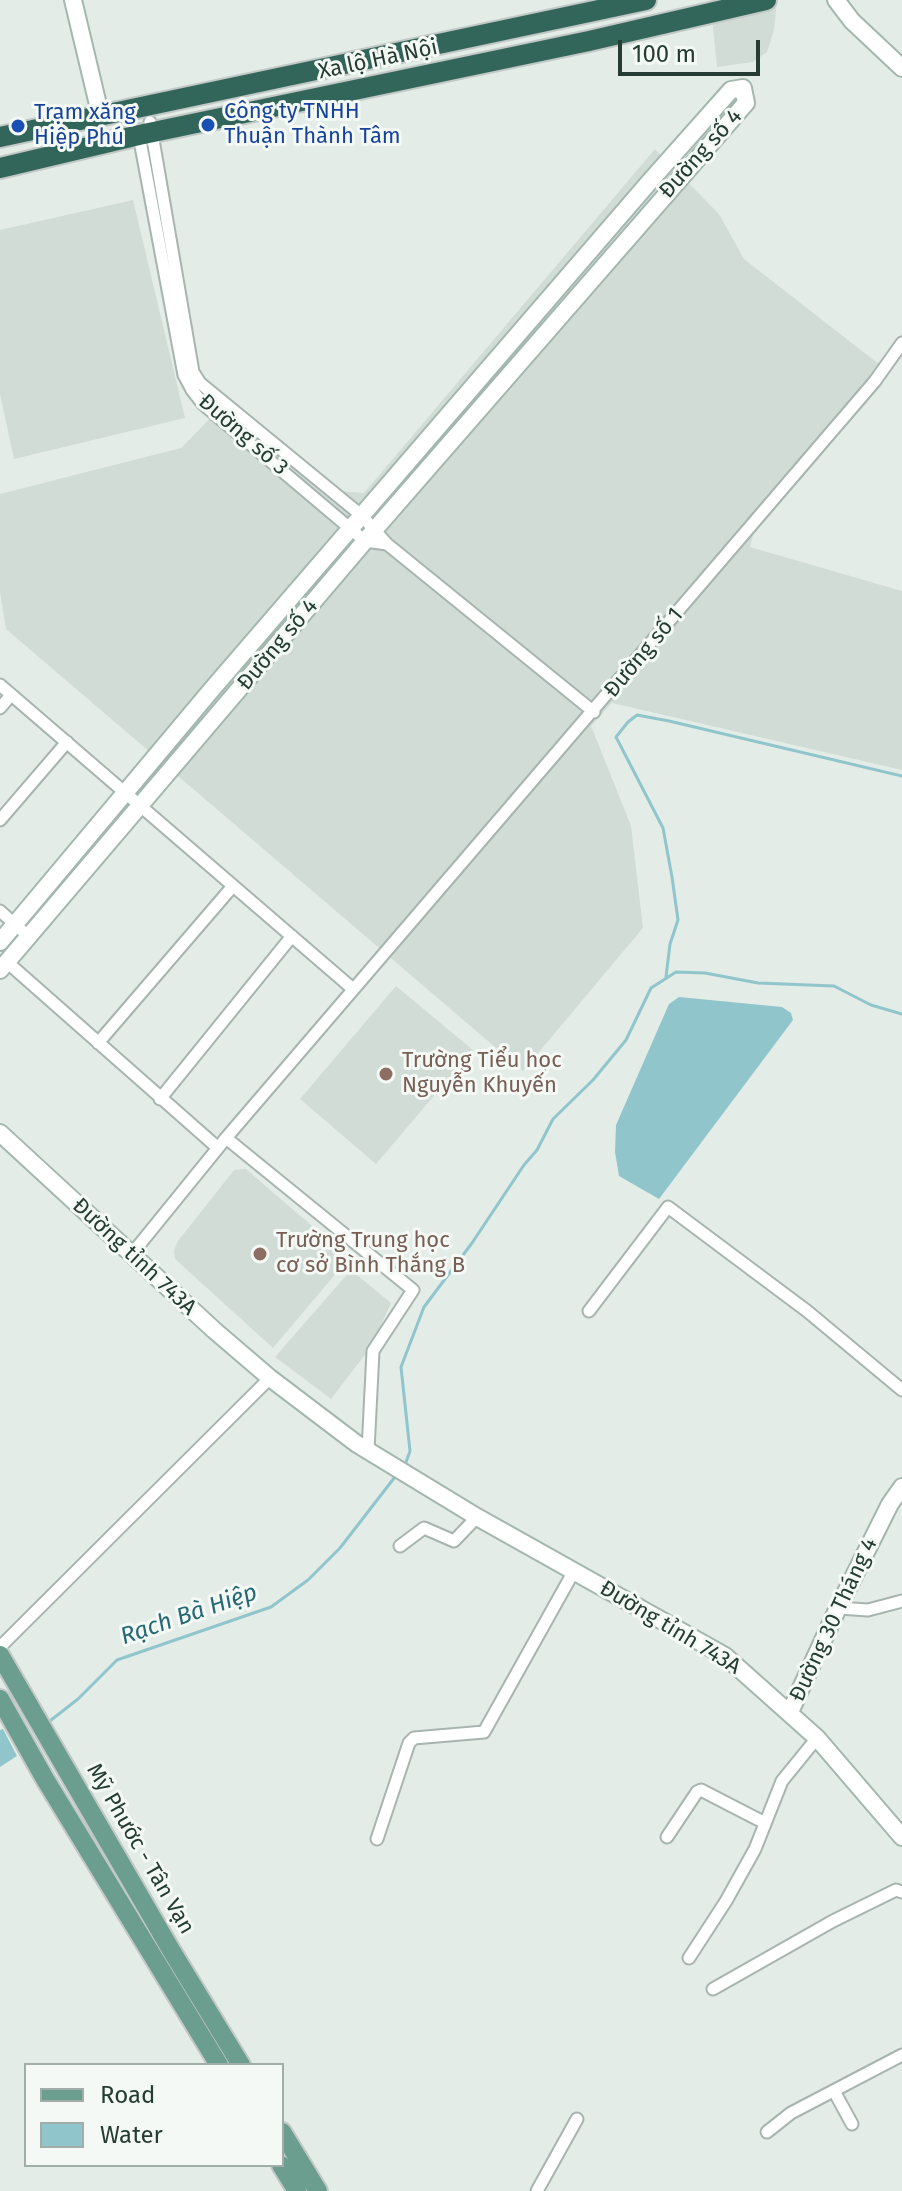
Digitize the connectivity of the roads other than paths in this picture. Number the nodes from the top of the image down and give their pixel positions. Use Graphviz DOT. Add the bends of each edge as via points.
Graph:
graph roads {
  1 [pos="73,0"];
  2 [pos="601,0"];
  3 [pos="646,0"];
  4 [pos="719,0"];
  5 [pos="766,0"];
  6 [pos="836,0"];
  7 [pos="902,68"];
  8 [pos="99,112"];
  9 [pos="145,129"];
  10 [pos="0,137"];
  11 [pos="0,154"];
  12 [pos="0,168"];
  13 [pos="902,343"];
  14 [pos="196,386"];
  15 [pos="361,515"];
  16 [pos="350,529"];
  17 [pos="371,535"];
  18 [pos="0,685"];
  19 [pos="11,695"];
  20 [pos="0,708"];
  21 [pos="594,712"];
  22 [pos="67,742"];
  23 [pos="125,792"];
  24 [pos="141,807"];
  25 [pos="0,820"];
  26 [pos="233,886"];
  27 [pos="0,911"];
  28 [pos="15,924"];
  29 [pos="28,936"];
  30 [pos="292,936"];
  31 [pos="0,942"];
  32 [pos="3,966"];
  33 [pos="353,989"];
  34 [pos="98,1043"];
  35 [pos="160,1099"];
  36 [pos="0,1133"];
  37 [pos="222,1143"];
  38 [pos="131,1255"];
  39 [pos="589,1311"];
  40 [pos="270,1378"];
  41 [pos="902,1390"];
  42 [pos="368,1451"];
  43 [pos="902,1487"];
  44 [pos="477,1517"];
  45 [pos="454,1541"];
  46 [pos="400,1546"];
  47 [pos="467,1547"];
  48 [pos="574,1571"];
  49 [pos="902,1601"];
  50 [pos="838,1608"];
  51 [pos="0,1647"];
  52 [pos="0,1655"];
  53 [pos="4,1706"];
  54 [pos="790,1712"];
  55 [pos="817,1738"];
  56 [pos="765,1823"];
  57 [pos="667,1837"];
  58 [pos="902,1837"];
  59 [pos="377,1839"];
  60 [pos="902,1892"];
  61 [pos="689,1958"];
  62 [pos="713,1989"];
  63 [pos="902,2055"];
  64 [pos="218,2063"];
  65 [pos="240,2063"];
  66 [pos="834,2091"];
  67 [pos="577,2119"];
  68 [pos="852,2124"];
  69 [pos="767,2132"];
  70 [pos="284,2135"];
  71 [pos="282,2167"];
  72 [pos="297,2191"];
  73 [pos="318,2191"];
  74 [pos="537,2191"];
  1 -- 8 [label="street"];
  2 -- 8 [label="highway, Xa lộ Hà Nội"];
  3 -- 8 [label="highway, Xa lộ Hà Nội"];
  4 -- 9 [label="highway, Xa lộ Hà Nội"];
  5 -- 9 [label="highway, Xa lộ Hà Nội" via="589,41"];
  6 -- 7 [label="street"];
  8 -- 10 [label="highway, Xa lộ Hà Nội" via="49,120 41,128"];
  9 -- 11 [label="highway, Xa lộ Hà Nội"];
  9 -- 12 [label="highway, Xa lộ Hà Nội"];
  9 -- 14 [label="street, Đường số 3" via="184,375"];
  13 -- 21 [label="street, Đường số 1"];
  14 -- 15 [label="street, Đường số 3"];
  14 -- 16 [label="street, Đường số 3" via="203,404"];
  15 -- 16 [label="street, Đường số 4"];
  15 -- 17 [label="street, Đường số 3"];
  15 -- 17 [label="street, Đường số 4" via="714,108 731,90 743,88 746,103"];
  16 -- 17 [label="street, Đường số 3"];
  16 -- 23 [label="street, Đường số 4"];
  17 -- 21 [label="street"];
  17 -- 24 [label="street, Đường số 4"];
  18 -- 19 [label="street"];
  19 -- 20 [label="street"];
  19 -- 22 [label="street"];
  21 -- 33 [label="street, Đường số 1"];
  22 -- 23 [label="street"];
  22 -- 25 [label="street"];
  23 -- 24 [label="street"];
  23 -- 28 [label="street, Đường số 4"];
  24 -- 26 [label="street"];
  24 -- 29 [label="street, Đường số 4"];
  26 -- 30 [label="street"];
  26 -- 34 [label="street"];
  27 -- 28 [label="street"];
  28 -- 29 [label="street"];
  28 -- 31 [label="street, Đường số 4"];
  29 -- 32 [label="street, Đường số 4"];
  30 -- 33 [label="street"];
  30 -- 35 [label="street"];
  32 -- 34 [label="street"];
  33 -- 37 [label="street, Đường số 1"];
  34 -- 35 [label="street"];
  35 -- 37 [label="street"];
  36 -- 38 [label="street, Đường tỉnh 743A"];
  37 -- 38 [label="street, Đường số 1"];
  37 -- 42 [label="street" via="413,1290 373,1351"];
  38 -- 40 [label="street, Đường tỉnh 743A"];
  39 -- 41 [label="street" via="668,1207"];
  40 -- 42 [label="street, Đường tỉnh 743A"];
  40 -- 51 [label="street"];
  42 -- 44 [label="street, Đường tỉnh 743A"];
  43 -- 50 [label="street, Đường 30 Tháng 4"];
  44 -- 45 [label="street"];
  44 -- 48 [label="street, Đường tỉnh 743A"];
  45 -- 46 [label="street" via="424,1528"];
  45 -- 47 [label="street"];
  48 -- 54 [label="street, Đường tỉnh 743A" via="725,1656"];
  48 -- 59 [label="street" via="484,1732 414,1738 409,1743"];
  49 -- 50 [label="street" via="868,1610"];
  50 -- 54 [label="street, Đường 30 Tháng 4"];
  52 -- 65 [label="main road, Mỹ Phước - Tân Vạn"];
  53 -- 64 [label="main road, Mỹ Phước - Tân Vạn"];
  54 -- 55 [label="street, Đường tỉnh 743A"];
  55 -- 56 [label="street" via="782,1781"];
  55 -- 58 [label="street, Đường tỉnh 743A"];
  56 -- 57 [label="street" via="701,1790"];
  56 -- 61 [label="street" via="726,1901"];
  60 -- 62 [label="street" via="896,1890 846,1915"];
  63 -- 66 [label="street"];
  66 -- 68 [label="street"];
  66 -- 69 [label="street"];
  67 -- 74 [label="street"];
  70 -- 73 [label="main road"];
  71 -- 72 [label="main road"];
}
